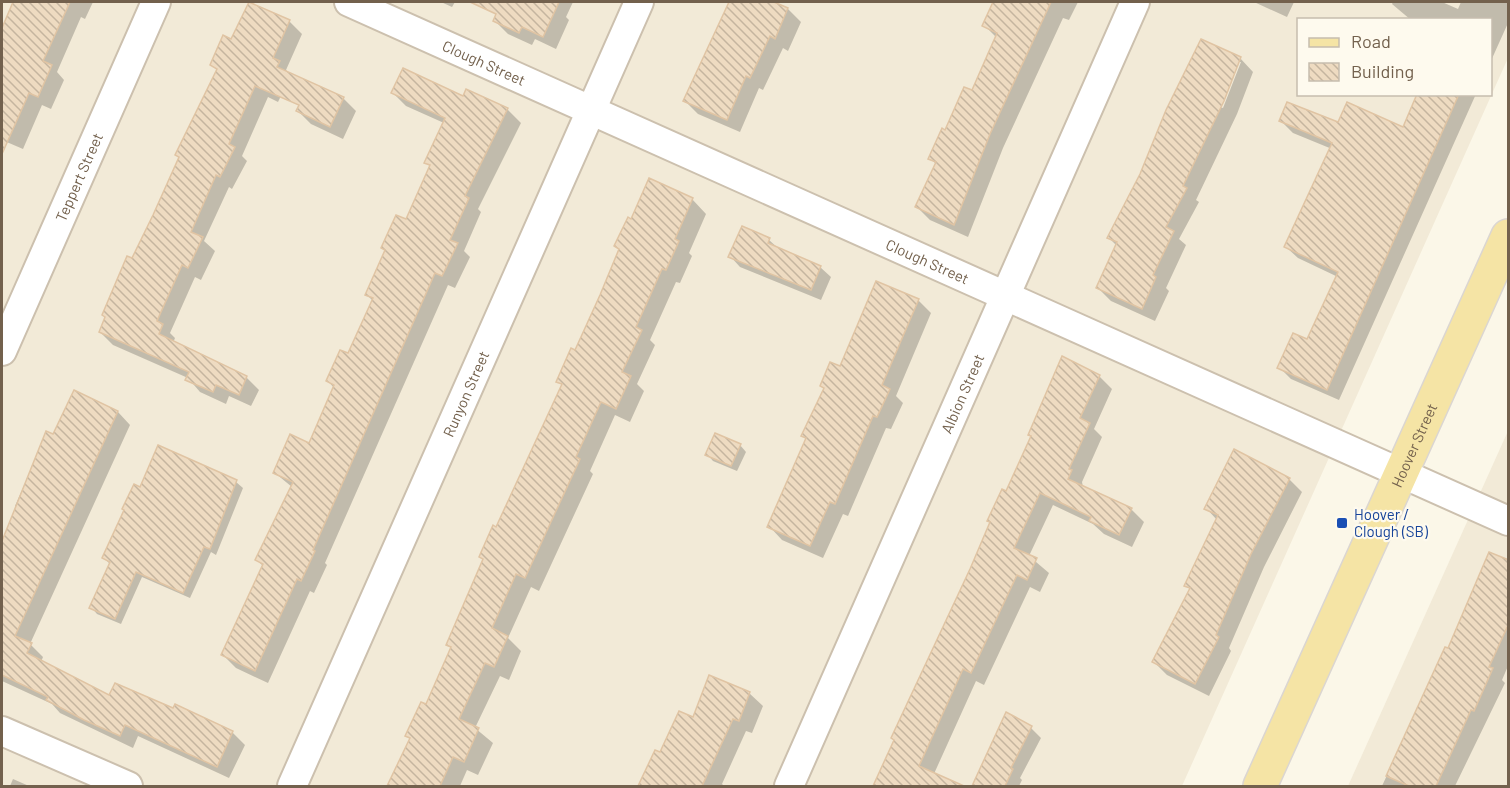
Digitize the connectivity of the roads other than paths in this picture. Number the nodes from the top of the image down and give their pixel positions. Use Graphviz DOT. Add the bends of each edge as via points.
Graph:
graph roads {
  1 [pos="156,2"];
  2 [pos="349,2"];
  3 [pos="639,2"];
  4 [pos="1135,2"];
  5 [pos="592,110"];
  6 [pos="1509,236"];
  7 [pos="1006,296"];
  8 [pos="2,351"];
  9 [pos="1401,473"];
  10 [pos="1509,521"];
  11 [pos="2,731"];
  12 [pos="128,786"];
  13 [pos="292,786"];
  14 [pos="789,786"];
  15 [pos="1260,786"];
  1 -- 8 [label="street, Teppert Street"];
  2 -- 5 [label="street, Clough Street"];
  3 -- 5 [label="street, Runyon Street"];
  4 -- 7 [label="street, Albion Street"];
  5 -- 7 [label="street, Clough Street"];
  5 -- 13 [label="street, Runyon Street"];
  6 -- 9 [label="main road, Hoover Street"];
  7 -- 9 [label="street, Clough Street"];
  7 -- 14 [label="street, Albion Street"];
  9 -- 10 [label="street, Clough Street"];
  9 -- 15 [label="main road, Hoover Street"];
  11 -- 12 [label="street"];
}
